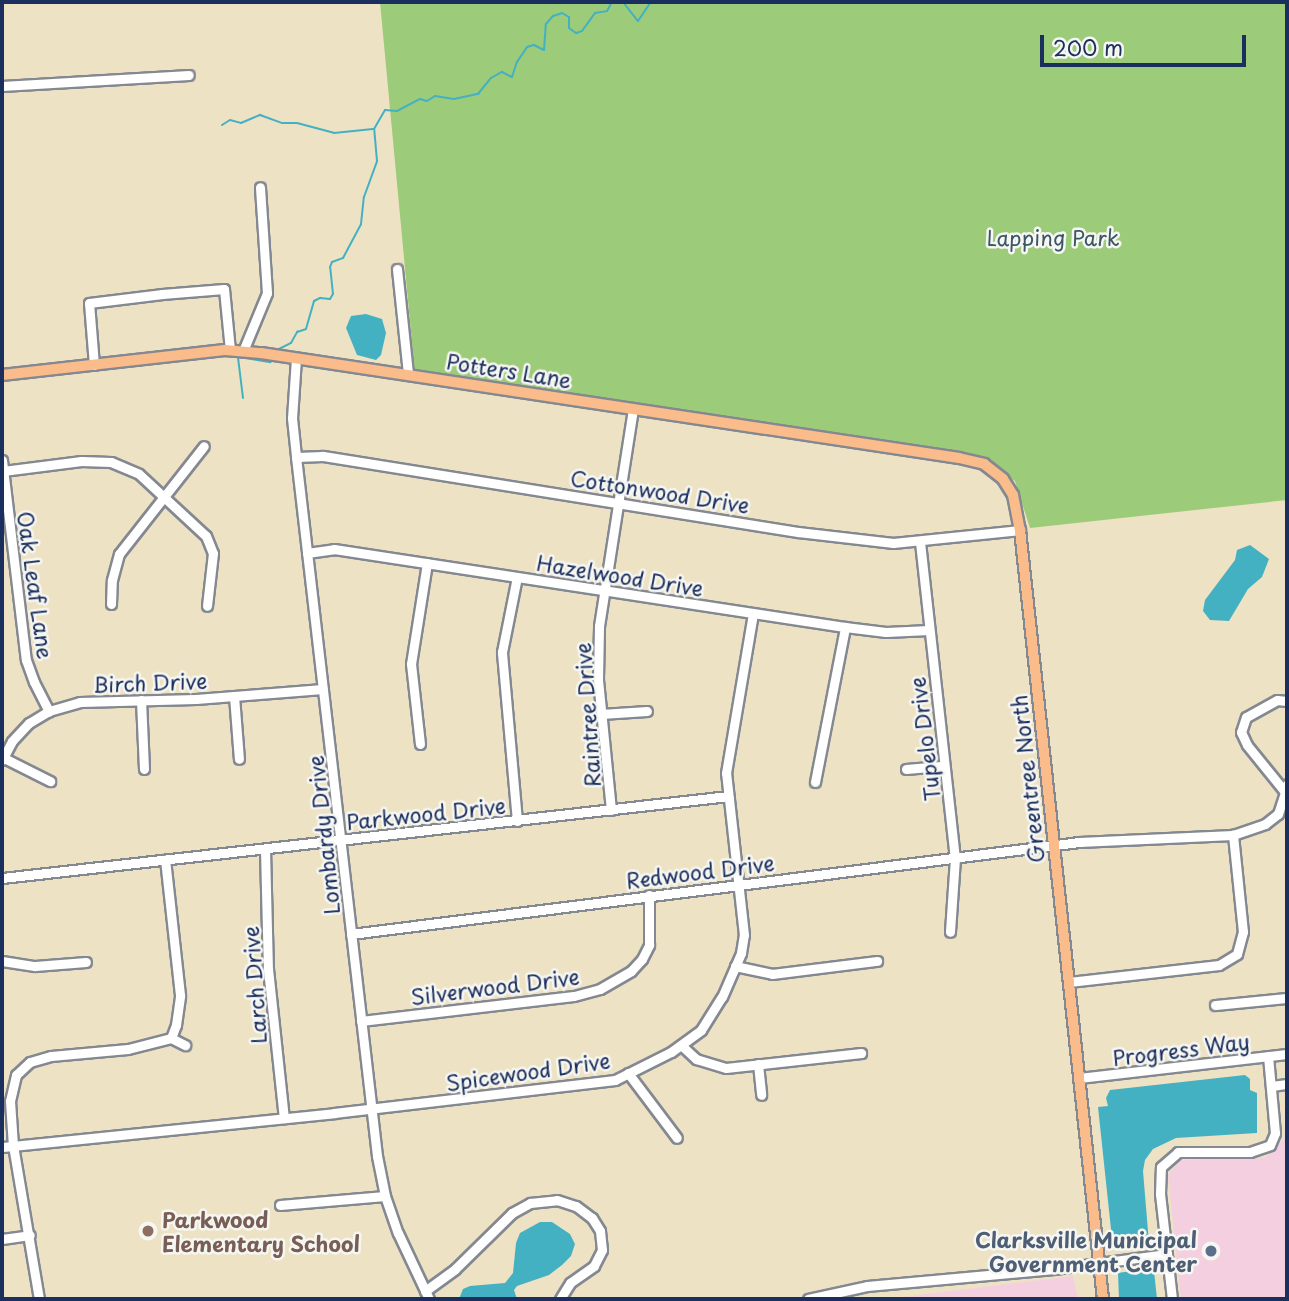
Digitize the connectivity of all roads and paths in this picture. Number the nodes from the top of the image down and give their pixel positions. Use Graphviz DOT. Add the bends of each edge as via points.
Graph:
graph roads {
  1 [pos="189,75"];
  2 [pos="2,86"];
  3 [pos="260,187"];
  4 [pos="397,269"];
  5 [pos="230,350"];
  6 [pos="243,351"];
  7 [pos="296,358"];
  8 [pos="94,365"];
  9 [pos="408,374"];
  10 [pos="2,375"];
  11 [pos="633,410"];
  12 [pos="204,446"];
  13 [pos="296,457"];
  14 [pos="2,467"];
  15 [pos="1003,479"];
  16 [pos="164,497"];
  17 [pos="619,501"];
  18 [pos="1020,530"];
  19 [pos="920,542"];
  20 [pos="307,553"];
  21 [pos="427,563"];
  22 [pos="517,577"];
  23 [pos="605,591"];
  24 [pos="111,604"];
  25 [pos="207,606"];
  26 [pos="753,613"];
  27 [pos="845,627"];
  28 [pos="929,629"];
  29 [pos="323,690"];
  30 [pos="234,696"];
  31 [pos="141,700"];
  32 [pos="1287,701"];
  33 [pos="49,711"];
  34 [pos="647,711"];
  35 [pos="601,714"];
  36 [pos="420,744"];
  37 [pos="2,758"];
  38 [pos="239,759"];
  39 [pos="944,766"];
  40 [pos="144,769"];
  41 [pos="906,769"];
  42 [pos="50,781"];
  43 [pos="815,782"];
  44 [pos="1286,788"];
  45 [pos="728,796"];
  46 [pos="611,810"];
  47 [pos="517,821"];
  48 [pos="1233,835"];
  49 [pos="342,840"];
  50 [pos="1054,845"];
  51 [pos="265,849"];
  52 [pos="955,858"];
  53 [pos="165,860"];
  54 [pos="2,878"];
  55 [pos="738,884"];
  56 [pos="649,895"];
  57 [pos="950,932"];
  58 [pos="351,934"];
  59 [pos="2,961"];
  60 [pos="877,961"];
  61 [pos="86,962"];
  62 [pos="735,966"];
  63 [pos="1069,982"];
  64 [pos="1287,998"];
  65 [pos="1214,1005"];
  66 [pos="361,1021"];
  67 [pos="171,1038"];
  68 [pos="185,1045"];
  69 [pos="681,1045"];
  70 [pos="861,1053"];
  71 [pos="1287,1054"];
  72 [pos="1268,1056"];
  73 [pos="758,1064"];
  74 [pos="628,1073"];
  75 [pos="1079,1078"];
  76 [pos="1287,1084"];
  77 [pos="1272,1086"];
  78 [pos="761,1095"];
  79 [pos="372,1109"];
  80 [pos="284,1118"];
  81 [pos="677,1138"];
  82 [pos="13,1146"];
  83 [pos="2,1147"];
  84 [pos="385,1196"];
  85 [pos="279,1205"];
  86 [pos="30,1236"];
  87 [pos="2,1239"];
  88 [pos="1167,1254"];
  89 [pos="1098,1264"];
  90 [pos="427,1295"];
  91 [pos="39,1299"];
  92 [pos="560,1299"];
  93 [pos="808,1299"];
  94 [pos="1103,1299"];
  95 [pos="1172,1299"];
  1 -- 2 [label="street"];
  3 -- 6 [label="street" via="267,293"];
  4 -- 9 [label="street"];
  5 -- 6 [label="main road, Potters Lane"];
  5 -- 8 [label="main road, Potters Lane"];
  5 -- 8 [label="street" via="224,289 162,294 89,303"];
  6 -- 7 [label="main road, Potters Lane"];
  7 -- 9 [label="main road, Potters Lane"];
  7 -- 13 [label="street, Lombardy Drive" via="292,418"];
  8 -- 10 [label="main road, Potters Lane"];
  9 -- 11 [label="main road, Potters Lane"];
  11 -- 15 [label="main road, Potters Lane" via="959,458 984,464"];
  11 -- 17 [label="street, Raintree Drive"];
  12 -- 16 [label="street"];
  13 -- 17 [label="street, Cottonwood Drive" via="323,456"];
  13 -- 20 [label="street, Lombardy Drive"];
  14 -- 16 [label="street" via="111,462 139,474"];
  14 -- 33 [label="street, Oak Leaf Lane" via="26,660"];
  15 -- 18 [label="main road, Greentree North" via="1013,495"];
  16 -- 24 [label="street" via="119,554"];
  16 -- 25 [label="street" via="188,517 209,544 213,574"];
  17 -- 19 [label="street, Cottonwood Drive" via="798,531"];
  17 -- 23 [label="street, Raintree Drive"];
  18 -- 19 [label="street, Cottonwood Drive"];
  18 -- 50 [label="main road, Greentree North"];
  19 -- 28 [label="street, Tupelo Drive"];
  20 -- 21 [label="street, Hazelwood Drive" via="334,549"];
  20 -- 29 [label="street, Lombardy Drive"];
  21 -- 22 [label="street, Hazelwood Drive"];
  21 -- 36 [label="street" via="411,664"];
  22 -- 23 [label="street, Hazelwood Drive"];
  22 -- 47 [label="street" via="502,652"];
  23 -- 26 [label="street, Hazelwood Drive"];
  23 -- 35 [label="street, Raintree Drive" via="599,626"];
  26 -- 27 [label="street, Hazelwood Drive"];
  26 -- 45 [label="street, Spicewood Drive" via="726,773"];
  27 -- 28 [label="street, Hazelwood Drive" via="886,632"];
  27 -- 43 [label="street"];
  28 -- 39 [label="street, Tupelo Drive"];
  29 -- 30 [label="street, Birch Drive"];
  29 -- 49 [label="street, Lombardy Drive"];
  30 -- 31 [label="street, Birch Drive"];
  30 -- 38 [label="street"];
  31 -- 33 [label="street, Birch Drive" via="80,702"];
  31 -- 40 [label="street"];
  32 -- 44 [label="street" via="1277,700 1246,717 1241,732"];
  33 -- 37 [label="street, Birch Drive" via="29,723"];
  34 -- 35 [label="street"];
  35 -- 46 [label="street, Raintree Drive"];
  37 -- 42 [label="street"];
  39 -- 41 [label="street"];
  39 -- 52 [label="street, Tupelo Drive"];
  44 -- 48 [label="street, Redwood Drive" via="1278,814 1265,824"];
  45 -- 46 [label="street, Parkwood Drive"];
  45 -- 55 [label="street, Spicewood Drive"];
  46 -- 47 [label="street, Parkwood Drive"];
  47 -- 49 [label="street, Parkwood Drive"];
  48 -- 50 [label="street, Redwood Drive"];
  48 -- 63 [label="street" via="1243,932 1237,954 1219,965"];
  49 -- 51 [label="street, Parkwood Drive"];
  49 -- 58 [label="street, Lombardy Drive"];
  50 -- 52 [label="street, Redwood Drive"];
  50 -- 63 [label="main road, Greentree North"];
  51 -- 53 [label="street, Parkwood Drive"];
  51 -- 80 [label="street, Larch Drive" via="268,969"];
  52 -- 55 [label="street, Redwood Drive"];
  52 -- 57 [label="street, Tupelo Drive"];
  53 -- 54 [label="street, Parkwood Drive"];
  53 -- 67 [label="street" via="180,995"];
  55 -- 56 [label="street, Redwood Drive"];
  55 -- 62 [label="street, Spicewood Drive" via="744,935"];
  56 -- 58 [label="street, Redwood Drive"];
  56 -- 66 [label="street, Silverwood Drive" via="649,945 642,959 600,989"];
  58 -- 66 [label="street, Lombardy Drive"];
  59 -- 61 [label="street" via="35,966"];
  60 -- 62 [label="street" via="772,974"];
  62 -- 69 [label="street, Spicewood Drive" via="701,1030"];
  63 -- 75 [label="main road, Greentree North"];
  64 -- 65 [label="street"];
  66 -- 79 [label="street, Lombardy Drive"];
  67 -- 68 [label="street"];
  67 -- 82 [label="street" via="128,1049 30,1062 16,1075 10,1101"];
  69 -- 73 [label="street" via="695,1059 712,1065"];
  69 -- 74 [label="street, Spicewood Drive"];
  70 -- 73 [label="street"];
  71 -- 72 [label="street, Progress Way"];
  72 -- 75 [label="street, Progress Way"];
  72 -- 77 [label="street"];
  73 -- 78 [label="street"];
  74 -- 79 [label="street, Spicewood Drive" via="615,1080"];
  74 -- 81 [label="street"];
  75 -- 89 [label="main road, Greentree North"];
  76 -- 77 [label="street"];
  77 -- 88 [label="street" via="1275,1133 1270,1145 1250,1152 1178,1152 1161,1167"];
  79 -- 80 [label="street, Spicewood Drive"];
  79 -- 84 [label="street, Lombardy Drive"];
  80 -- 82 [label="street, Spicewood Drive"];
  82 -- 83 [label="street, Spicewood Drive"];
  82 -- 86 [label="street"];
  84 -- 85 [label="street"];
  84 -- 90 [label="street, Lombardy Drive"];
  86 -- 87 [label="street"];
  86 -- 91 [label="street"];
  88 -- 89 [label="street"];
  88 -- 95 [label="street"];
  89 -- 93 [label="street" via="867,1286"];
  89 -- 94 [label="main road, Greentree North"];
  90 -- 92 [label="street" via="512,1213 530,1203 557,1200 592,1218 600,1231 602,1251 594,1266 570,1283"];
}
